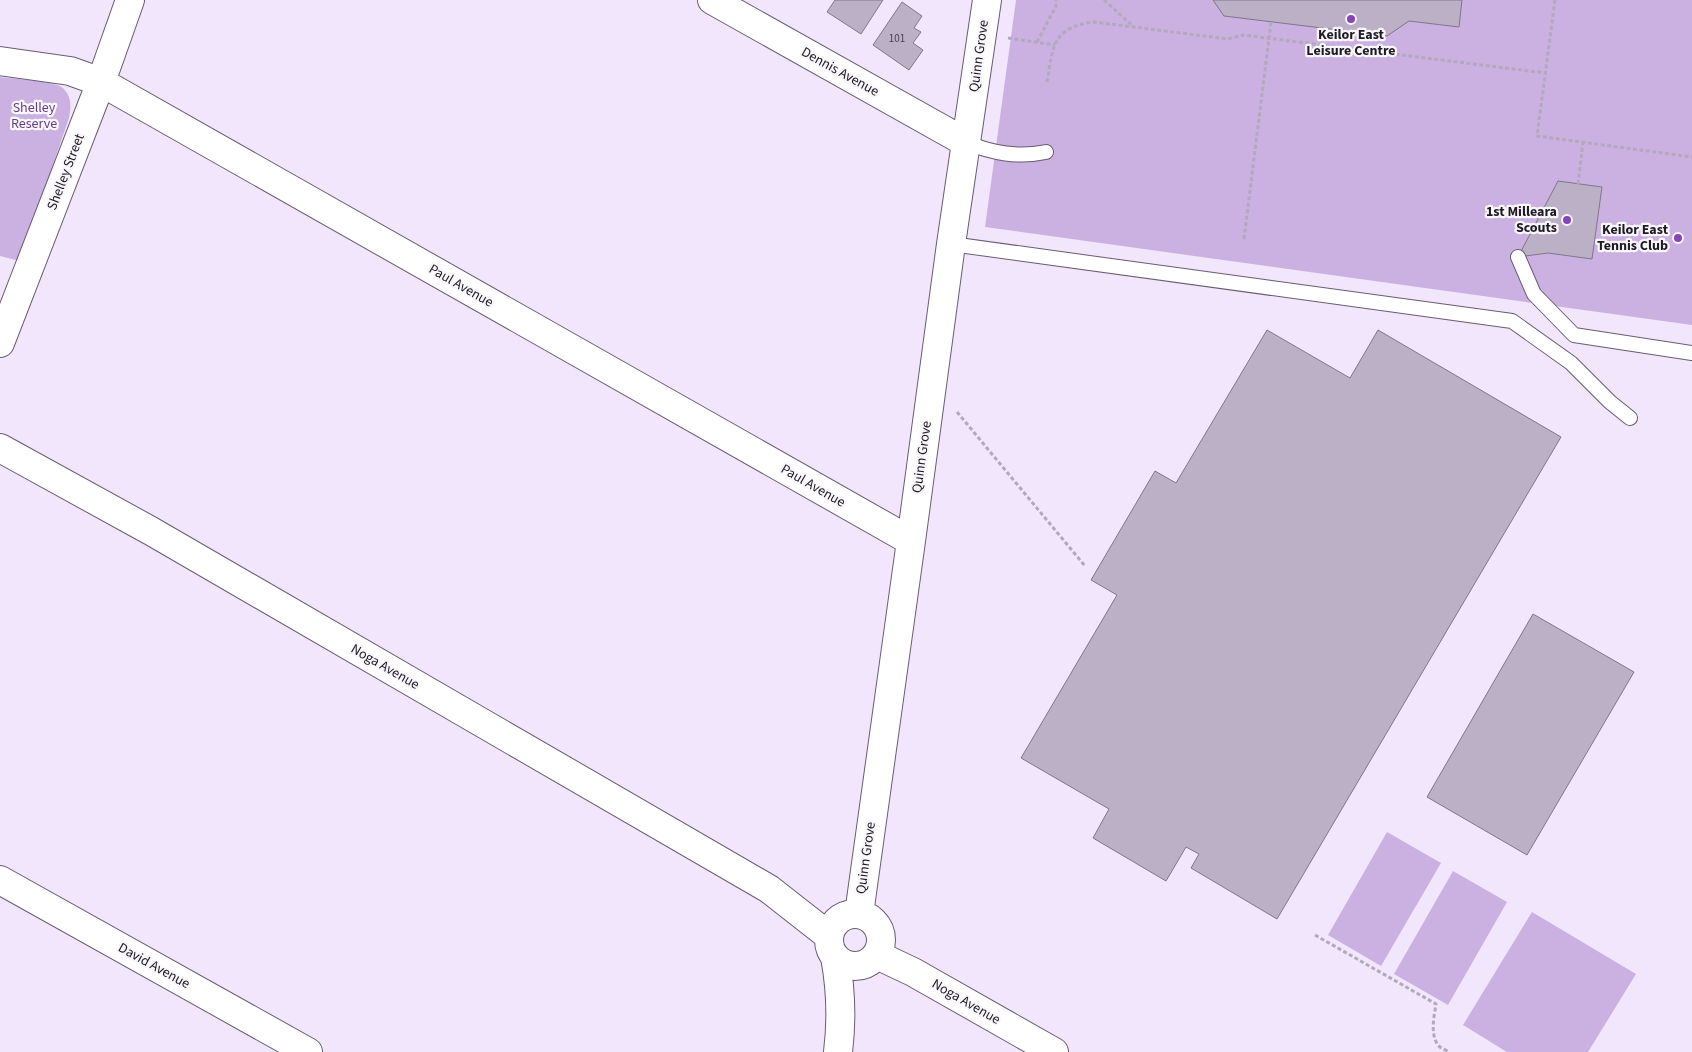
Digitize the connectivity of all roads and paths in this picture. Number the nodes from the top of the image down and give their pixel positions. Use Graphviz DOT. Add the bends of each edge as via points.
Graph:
graph roads {
  1 [pos="130,0"];
  2 [pos="712,0"];
  3 [pos="987,0"];
  4 [pos="1056,0"];
  5 [pos="1104,0"];
  6 [pos="1555,0"];
  7 [pos="1271,22"];
  8 [pos="1134,27"];
  9 [pos="1006,38"];
  10 [pos="1269,38"];
  11 [pos="1037,42"];
  12 [pos="1054,45"];
  13 [pos="0,61"];
  14 [pos="1545,73"];
  15 [pos="100,82"];
  16 [pos="1047,82"];
  17 [pos="1583,142"];
  18 [pos="967,143"];
  19 [pos="1046,152"];
  20 [pos="1692,157"];
  21 [pos="1578,184"];
  22 [pos="1244,239"];
  23 [pos="951,244"];
  24 [pos="1518,257"];
  25 [pos="0,344"];
  26 [pos="1692,353"];
  27 [pos="955,410"];
  28 [pos="1630,418"];
  29 [pos="0,448"];
  30 [pos="911,541"];
  31 [pos="1085,566"];
  32 [pos="0,880"];
  33 [pos="842,930"];
  34 [pos="1315,935"];
  35 [pos="871,959"];
  36 [pos="840,1040"];
  37 [pos="308,1052"];
  38 [pos="1054,1052"];
  39 [pos="1449,1052"];
  1 -- 15 [label="street, Shelley Street"];
  2 -- 18 [label="street, Dennis Avenue"];
  3 -- 18 [label="street, Quinn Grove"];
  4 -- 11 [label="path"];
  5 -- 8 [label="path"];
  6 -- 14 [label="path"];
  7 -- 10 [label="path"];
  8 -- 10 [label="path" via="1228,39 1243,35"];
  8 -- 12 [label="path" via="1094,22 1079,24 1066,30"];
  9 -- 11 [label="path"];
  10 -- 14 [label="path"];
  10 -- 22 [label="path"];
  11 -- 12 [label="path"];
  12 -- 16 [label="path"];
  13 -- 15 [label="street, Paul Avenue" via="70,70"];
  14 -- 17 [label="path" via="1537,136"];
  15 -- 25 [label="street, Shelley Street"];
  15 -- 30 [label="street, Paul Avenue"];
  17 -- 20 [label="path"];
  17 -- 21 [label="path"];
  18 -- 19 [label="lane" via="1008,154"];
  18 -- 23 [label="street, Quinn Grove"];
  23 -- 28 [label="lane" via="1512,322 1571,363"];
  23 -- 30 [label="street, Quinn Grove"];
  24 -- 26 [label="lane" via="1534,294 1574,336"];
  27 -- 31 [label="path"];
  29 -- 33 [label="street, Noga Avenue" via="151,531"];
  30 -- 33 [label="street, Quinn Grove"];
  32 -- 37 [label="street, David Avenue"];
  33 -- 35 [label="street" via="849,965 858,966"];
  33 -- 35 [label="street" via="867,916 874,922 882,938 881,946"];
  33 -- 36 [label="street, Quinn Grove"];
  34 -- 39 [label="path" via="1436,1004 1434,1035 1439,1046"];
  35 -- 36 [label="street, Quinn Grove" via="854,986"];
  35 -- 38 [label="street, Noga Avenue" via="913,972"];
}
